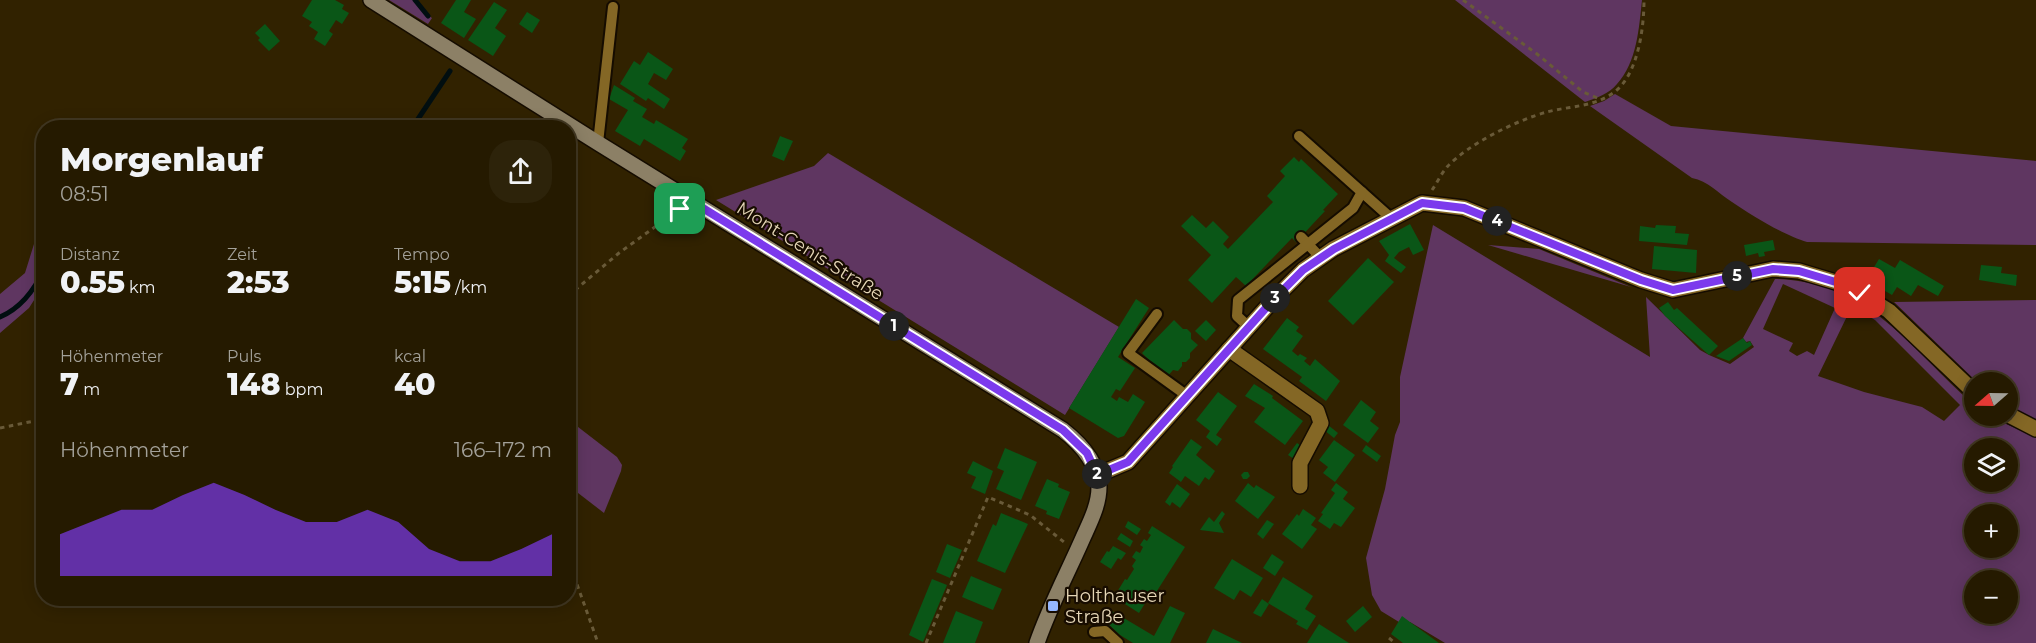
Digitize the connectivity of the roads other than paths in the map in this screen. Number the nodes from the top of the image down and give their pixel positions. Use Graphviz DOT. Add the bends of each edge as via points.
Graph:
graph roads {
  1 [pos="371,0"];
  2 [pos="613,7"];
  3 [pos="561,120"];
  4 [pos="576,129"];
  5 [pos="1299,136"];
  6 [pos="598,143"];
  7 [pos="1362,192"];
  8 [pos="1392,219"];
  9 [pos="1304,240"];
  10 [pos="1322,258"];
  11 [pos="1157,314"];
  12 [pos="1249,327"];
  13 [pos="1229,349"];
  14 [pos="1964,382"];
  15 [pos="1186,395"];
  16 [pos="2018,420"];
  17 [pos="2036,429"];
  18 [pos="1097,475"];
  19 [pos="1300,486"];
  20 [pos="1094,632"];
  21 [pos="1037,643"];
  22 [pos="1118,643"];
  1 -- 3 [label="main road, Mont-Cenis-Straße"];
  2 -- 6 [label="lane"];
  4 -- 6 [label="main road, Mont-Cenis-Straße"];
  5 -- 7 [label="lane"];
  6 -- 18 [label="main road, Mont-Cenis-Straße" via="1063,430 1087,453"];
  7 -- 8 [label="lane"];
  7 -- 9 [label="lane" via="1353,208"];
  8 -- 10 [label="street"];
  8 -- 14 [label="street" via="1422,203 1464,208 1673,290 1773,269 1799,271 1839,283 1889,311"];
  9 -- 10 [label="lane"];
  9 -- 12 [label="lane" via="1238,300 1237,316"];
  10 -- 12 [label="street" via="1303,270"];
  11 -- 15 [label="lane" via="1128,353"];
  12 -- 13 [label="street"];
  13 -- 15 [label="street"];
  13 -- 19 [label="street" via="1317,411 1321,423 1300,463"];
  15 -- 18 [label="street" via="1128,462"];
  16 -- 17 [label="street"];
  18 -- 21 [label="main road" via="1095,509"];
  20 -- 22 [label="lane" via="1105,631"];
}
